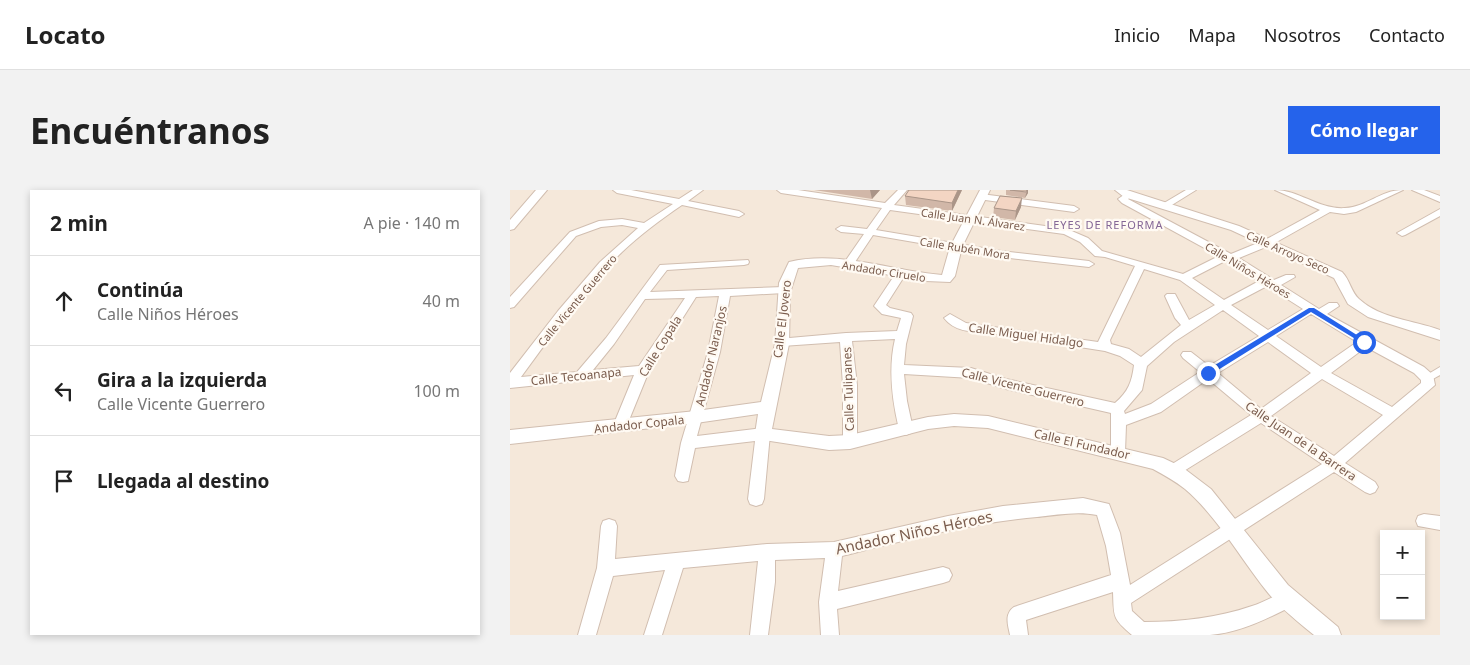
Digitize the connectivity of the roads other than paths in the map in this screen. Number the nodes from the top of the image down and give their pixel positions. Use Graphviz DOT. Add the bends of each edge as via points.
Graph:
graph roads {
  1 [pos="542,190"];
  2 [pos="617,190"];
  3 [pos="698,190"];
  4 [pos="781,190"];
  5 [pos="904,190"];
  6 [pos="1192,190"];
  7 [pos="1279,190"];
  8 [pos="1416,190"];
  9 [pos="1392,191"];
  10 [pos="803,192"];
  11 [pos="1124,192"];
  12 [pos="983,193"];
  13 [pos="1440,199"];
  14 [pos="680,202"];
  15 [pos="1164,206"];
  16 [pos="887,207"];
  17 [pos="1074,209"];
  18 [pos="1329,209"];
  19 [pos="1440,212"];
  20 [pos="739,214"];
  21 [pos="969,219"];
  22 [pos="510,227"];
  23 [pos="648,227"];
  24 [pos="841,229"];
  25 [pos="871,232"];
  26 [pos="1402,233"];
  27 [pos="1269,242"];
  28 [pos="956,247"];
  29 [pos="1228,257"];
  30 [pos="744,262"];
  31 [pos="849,263"];
  32 [pos="1089,264"];
  33 [pos="793,265"];
  34 [pos="1141,266"];
  35 [pos="902,272"];
  36 [pos="1290,277"];
  37 [pos="1184,278"];
  38 [pos="1270,283"];
  39 [pos="784,290"];
  40 [pos="725,294"];
  41 [pos="692,295"];
  42 [pos="642,296"];
  43 [pos="1171,296"];
  44 [pos="510,304"];
  45 [pos="1225,305"];
  46 [pos="1332,306"];
  47 [pos="1315,312"];
  48 [pos="950,318"];
  49 [pos="1187,325"];
  50 [pos="900,335"];
  51 [pos="1267,335"];
  52 [pos="1440,335"];
  53 [pos="846,336"];
  54 [pos="782,342"];
  55 [pos="1364,342"];
  56 [pos="1105,347"];
  57 [pos="1187,355"];
  58 [pos="1140,364"];
  59 [pos="898,369"];
  60 [pos="643,370"];
  61 [pos="1208,373"];
  62 [pos="1320,374"];
  63 [pos="1434,374"];
  64 [pos="582,375"];
  65 [pos="510,382"];
  66 [pos="767,407"];
  67 [pos="1393,414"];
  68 [pos="1118,415"];
  69 [pos="1261,416"];
  70 [pos="696,417"];
  71 [pos="620,426"];
  72 [pos="906,429"];
  73 [pos="763,434"];
  74 [pos="510,437"];
  75 [pos="850,442"];
  76 [pos="688,443"];
  77 [pos="1118,452"];
  78 [pos="1334,464"];
  79 [pos="1174,470"];
  80 [pos="683,476"];
  81 [pos="1370,487"];
  82 [pos="756,499"];
  83 [pos="609,526"];
  84 [pos="1233,529"];
  85 [pos="834,550"];
  86 [pos="767,552"];
  87 [pos="676,562"];
  88 [pos="606,568"];
  89 [pos="943,575"];
  90 [pos="1121,590"];
  91 [pos="1288,599"];
  92 [pos="828,602"];
  93 [pos="587,635"];
  94 [pos="653,635"];
  95 [pos="759,635"];
  96 [pos="830,635"];
  97 [pos="1019,635"];
  98 [pos="1330,635"];
  1 -- 22 [label="street"];
  2 -- 14 [label="street"];
  3 -- 14 [label="street, Calle Vicente Guerrero"];
  4 -- 10 [label="street, Calle Juan N. Álvarez"];
  5 -- 16 [label="street"];
  6 -- 15 [label="street"];
  7 -- 18 [label="street" via="1301,195"];
  8 -- 13 [label="street"];
  9 -- 18 [label="street" via="1354,210"];
  10 -- 16 [label="street, Calle Juan N. Álvarez"];
  11 -- 15 [label="street, Calle Arroyo Seco"];
  11 -- 29 [label="street, Calle Niños Héroes" via="1122,199 1125,201"];
  12 -- 17 [label="street"];
  12 -- 21 [label="street"];
  14 -- 20 [label="street"];
  14 -- 23 [label="street, Calle Vicente Guerrero"];
  15 -- 27 [label="street, Calle Arroyo Seco"];
  16 -- 21 [label="street, Calle Juan N. Álvarez"];
  16 -- 25 [label="street"];
  18 -- 27 [label="street"];
  19 -- 26 [label="street"];
  21 -- 28 [label="street"];
  21 -- 34 [label="street, Calle Juan N. Álvarez" via="1067,232 1084,240 1099,254"];
  23 -- 44 [label="street" via="622,222 586,228 573,234"];
  23 -- 65 [label="street, Calle Vicente Guerrero" via="609,260"];
  24 -- 25 [label="street, Calle Rubén Mora"];
  25 -- 28 [label="street, Calle Rubén Mora"];
  25 -- 31 [label="street"];
  27 -- 29 [label="street"];
  27 -- 52 [label="street, Calle Arroyo Seco" via="1338,275 1345,281 1351,299 1374,314"];
  28 -- 32 [label="street, Calle Rubén Mora"];
  28 -- 35 [label="street, Andador Ciruelo" via="949,276 945,279"];
  29 -- 37 [label="street"];
  29 -- 38 [label="street, Calle Niños Héroes"];
  30 -- 42 [label="street" via="664,267"];
  31 -- 33 [label="street, Andador Ciruelo"];
  31 -- 35 [label="street, Andador Ciruelo"];
  33 -- 39 [label="street, Calle El Jovero" via="788,271"];
  34 -- 37 [label="street, Calle Juan N. Álvarez"];
  34 -- 56 [label="street" via="1104,340"];
  35 -- 50 [label="street" via="880,306 886,311 907,316"];
  36 -- 38 [label="street"];
  37 -- 45 [label="street, Calle Juan N. Álvarez"];
  38 -- 45 [label="street"];
  38 -- 47 [label="street, Calle Niños Héroes"];
  39 -- 40 [label="street, Andador Naranjos"];
  39 -- 54 [label="street, Calle El Jovero"];
  40 -- 41 [label="street, Andador Naranjos"];
  40 -- 70 [label="street, Andador Naranjos" via="714,352"];
  41 -- 42 [label="street, Andador Naranjos"];
  41 -- 60 [label="street, Calle Copala"];
  42 -- 64 [label="street"];
  43 -- 49 [label="street"];
  45 -- 49 [label="street"];
  45 -- 51 [label="street, Calle Juan N. Álvarez"];
  46 -- 47 [label="street"];
  47 -- 51 [label="street"];
  47 -- 55 [label="street, Calle Niños Héroes"];
  48 -- 56 [label="street, Calle Miguel Hidalgo" via="957,326"];
  49 -- 58 [label="street" via="1156,347"];
  50 -- 53 [label="street"];
  50 -- 59 [label="street"];
  51 -- 61 [label="street"];
  51 -- 62 [label="street, Calle Juan N. Álvarez"];
  53 -- 54 [label="street"];
  53 -- 75 [label="street, Calle Tulipanes"];
  54 -- 66 [label="street, Calle El Jovero"];
  55 -- 62 [label="street"];
  55 -- 63 [label="street, Calle Niños Héroes" via="1419,370"];
  56 -- 58 [label="street" via="1128,354"];
  57 -- 61 [label="street, Calle Juan de la Barrera"];
  58 -- 68 [label="street" via="1138,386"];
  59 -- 68 [label="street, Calle Vicente Guerrero" via="971,373"];
  59 -- 72 [label="street"];
  60 -- 64 [label="street, Calle Tecoanapa"];
  60 -- 71 [label="street, Calle Copala"];
  61 -- 68 [label="street" via="1156,408"];
  61 -- 69 [label="street, Calle Juan de la Barrera"];
  62 -- 67 [label="street, Calle Juan N. Álvarez"];
  62 -- 69 [label="street"];
  63 -- 67 [label="street" via="1428,385"];
  64 -- 65 [label="street, Calle Tecoanapa"];
  66 -- 70 [label="street, Andador Copala"];
  66 -- 73 [label="street, Calle El Jovero"];
  67 -- 78 [label="street"];
  68 -- 77 [label="street"];
  69 -- 78 [label="street, Calle Juan de la Barrera"];
  69 -- 79 [label="street"];
  70 -- 71 [label="street, Andador Copala"];
  70 -- 76 [label="street, Andador Naranjos"];
  71 -- 74 [label="street, Andador Copala"];
  72 -- 75 [label="street, Calle El Fundador"];
  72 -- 77 [label="street, Calle El Fundador" via="945,421 988,422"];
  73 -- 75 [label="street, Calle El Fundador"];
  73 -- 76 [label="street, Andador Copala"];
  73 -- 82 [label="street"];
  76 -- 80 [label="street, Andador Naranjos"];
  77 -- 79 [label="street, Calle El Fundador"];
  78 -- 81 [label="street, Calle Juan de la Barrera"];
  78 -- 84 [label="street"];
  79 -- 84 [label="street, Calle El Fundador" via="1203,492"];
  83 -- 88 [label="street"];
  84 -- 90 [label="street" via="1135,592"];
  84 -- 91 [label="street, Calle El Fundador"];
  85 -- 86 [label="street, Andador Niños Héroes"];
  85 -- 90 [label="street, Andador Niños Héroes" via="1003,513 1083,505 1103,509 1109,522"];
  85 -- 92 [label="street"];
  86 -- 87 [label="street, Andador Niños Héroes"];
  86 -- 95 [label="street"];
  87 -- 88 [label="street, Andador Niños Héroes"];
  87 -- 94 [label="street"];
  88 -- 93 [label="street"];
  89 -- 92 [label="street"];
  90 -- 91 [label="street" via="1123,615 1141,631 1210,626 1267,610"];
  90 -- 97 [label="street" via="1020,613 1016,616"];
  91 -- 98 [label="street, Calle El Fundador"];
  92 -- 96 [label="street"];
}
